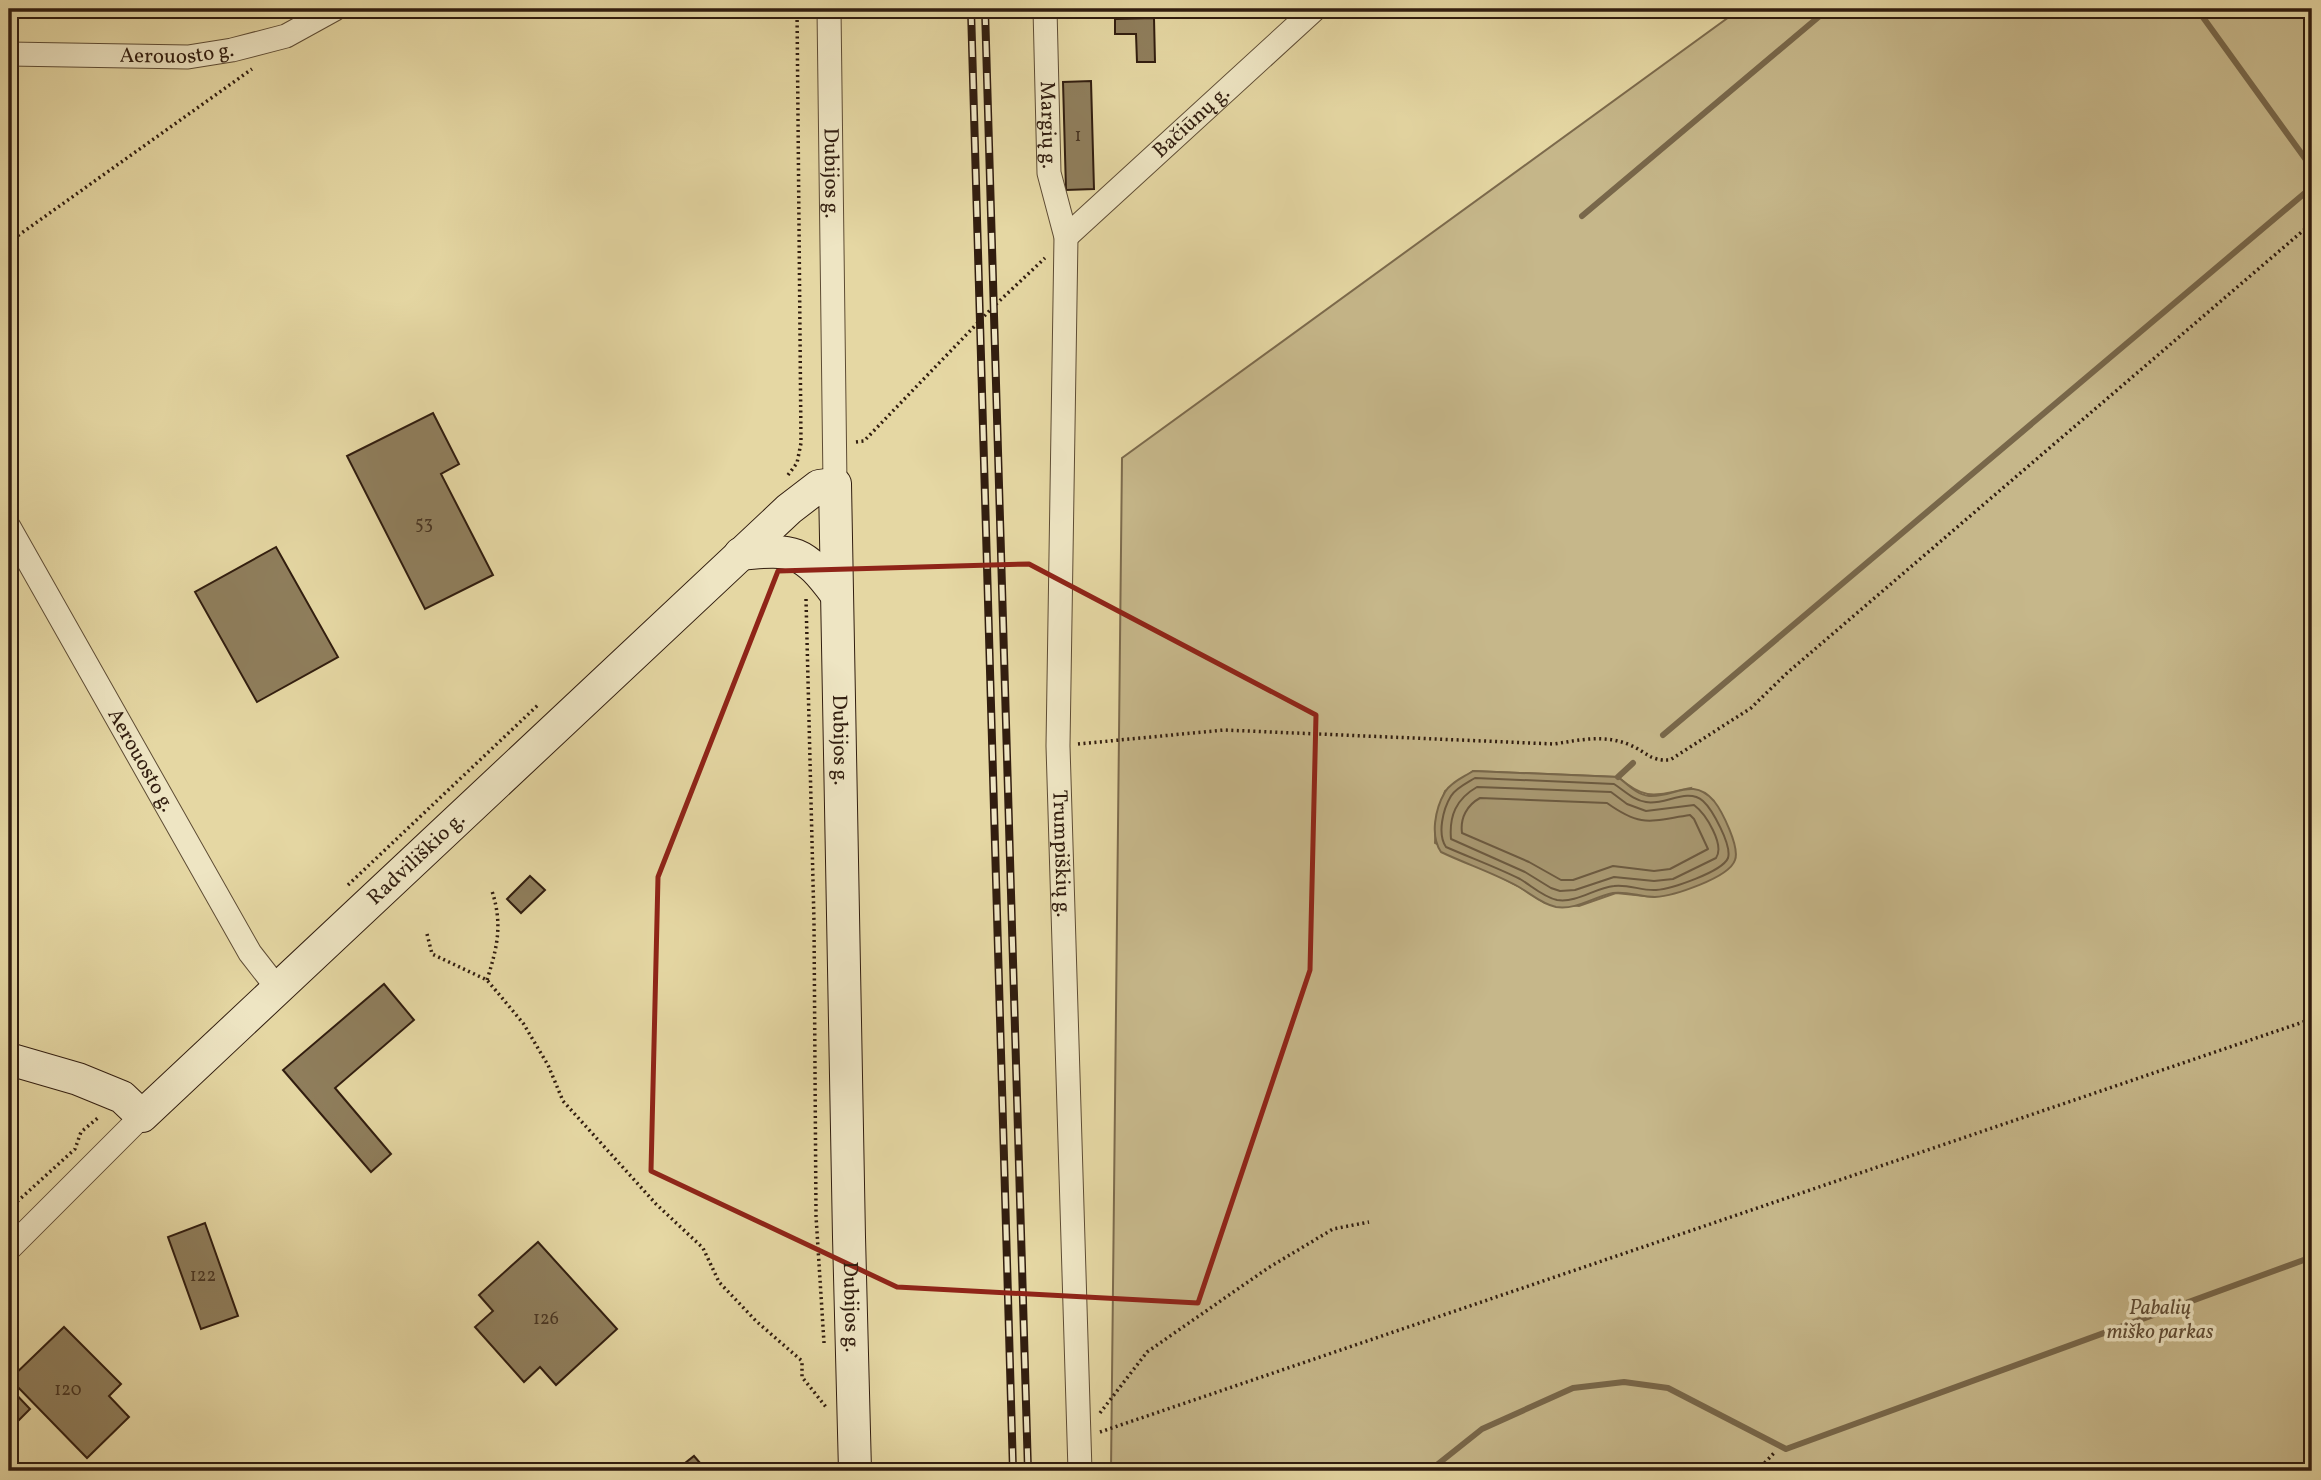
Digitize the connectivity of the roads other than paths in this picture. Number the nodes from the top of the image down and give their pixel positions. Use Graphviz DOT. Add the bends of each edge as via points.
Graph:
graph roads {
  1 [pos="335,9"];
  2 [pos="829,9"];
  3 [pos="1045,9"];
  4 [pos="1315,9"];
  5 [pos="9,54"];
  6 [pos="1066,237"];
  7 [pos="835,484"];
  8 [pos="9,527"];
  9 [pos="740,554"];
  10 [pos="836,594"];
  11 [pos="278,989"];
  12 [pos="9,1059"];
  13 [pos="132,1106"];
  14 [pos="9,1249"];
  15 [pos="855,1471"];
  16 [pos="1080,1471"];
  1 -- 5 [label="street, Aerouosto g." via="286,36 188,57"];
  2 -- 7 [label="street, Dubijos g."];
  3 -- 6 [label="street, Margių g." via="1049,173"];
  4 -- 6 [label="street, Bačiūnų g."];
  6 -- 16 [label="street, Trumpiškių g." via="1058,746"];
  7 -- 9 [label="main road, Radviliškio g." via="819,486"];
  7 -- 10 [label="main road, Dubijos g."];
  8 -- 11 [label="street, Aerouosto g." via="250,953"];
  9 -- 10 [label="main road" via="792,553 817,569"];
  9 -- 11 [label="main road, Radviliškio g."];
  10 -- 15 [label="main road, Dubijos g."];
  11 -- 13 [label="main road, Radviliškio g."];
  12 -- 13 [label="main road" via="78,1079"];
  13 -- 14 [label="street, Radviliškio g."];
}
